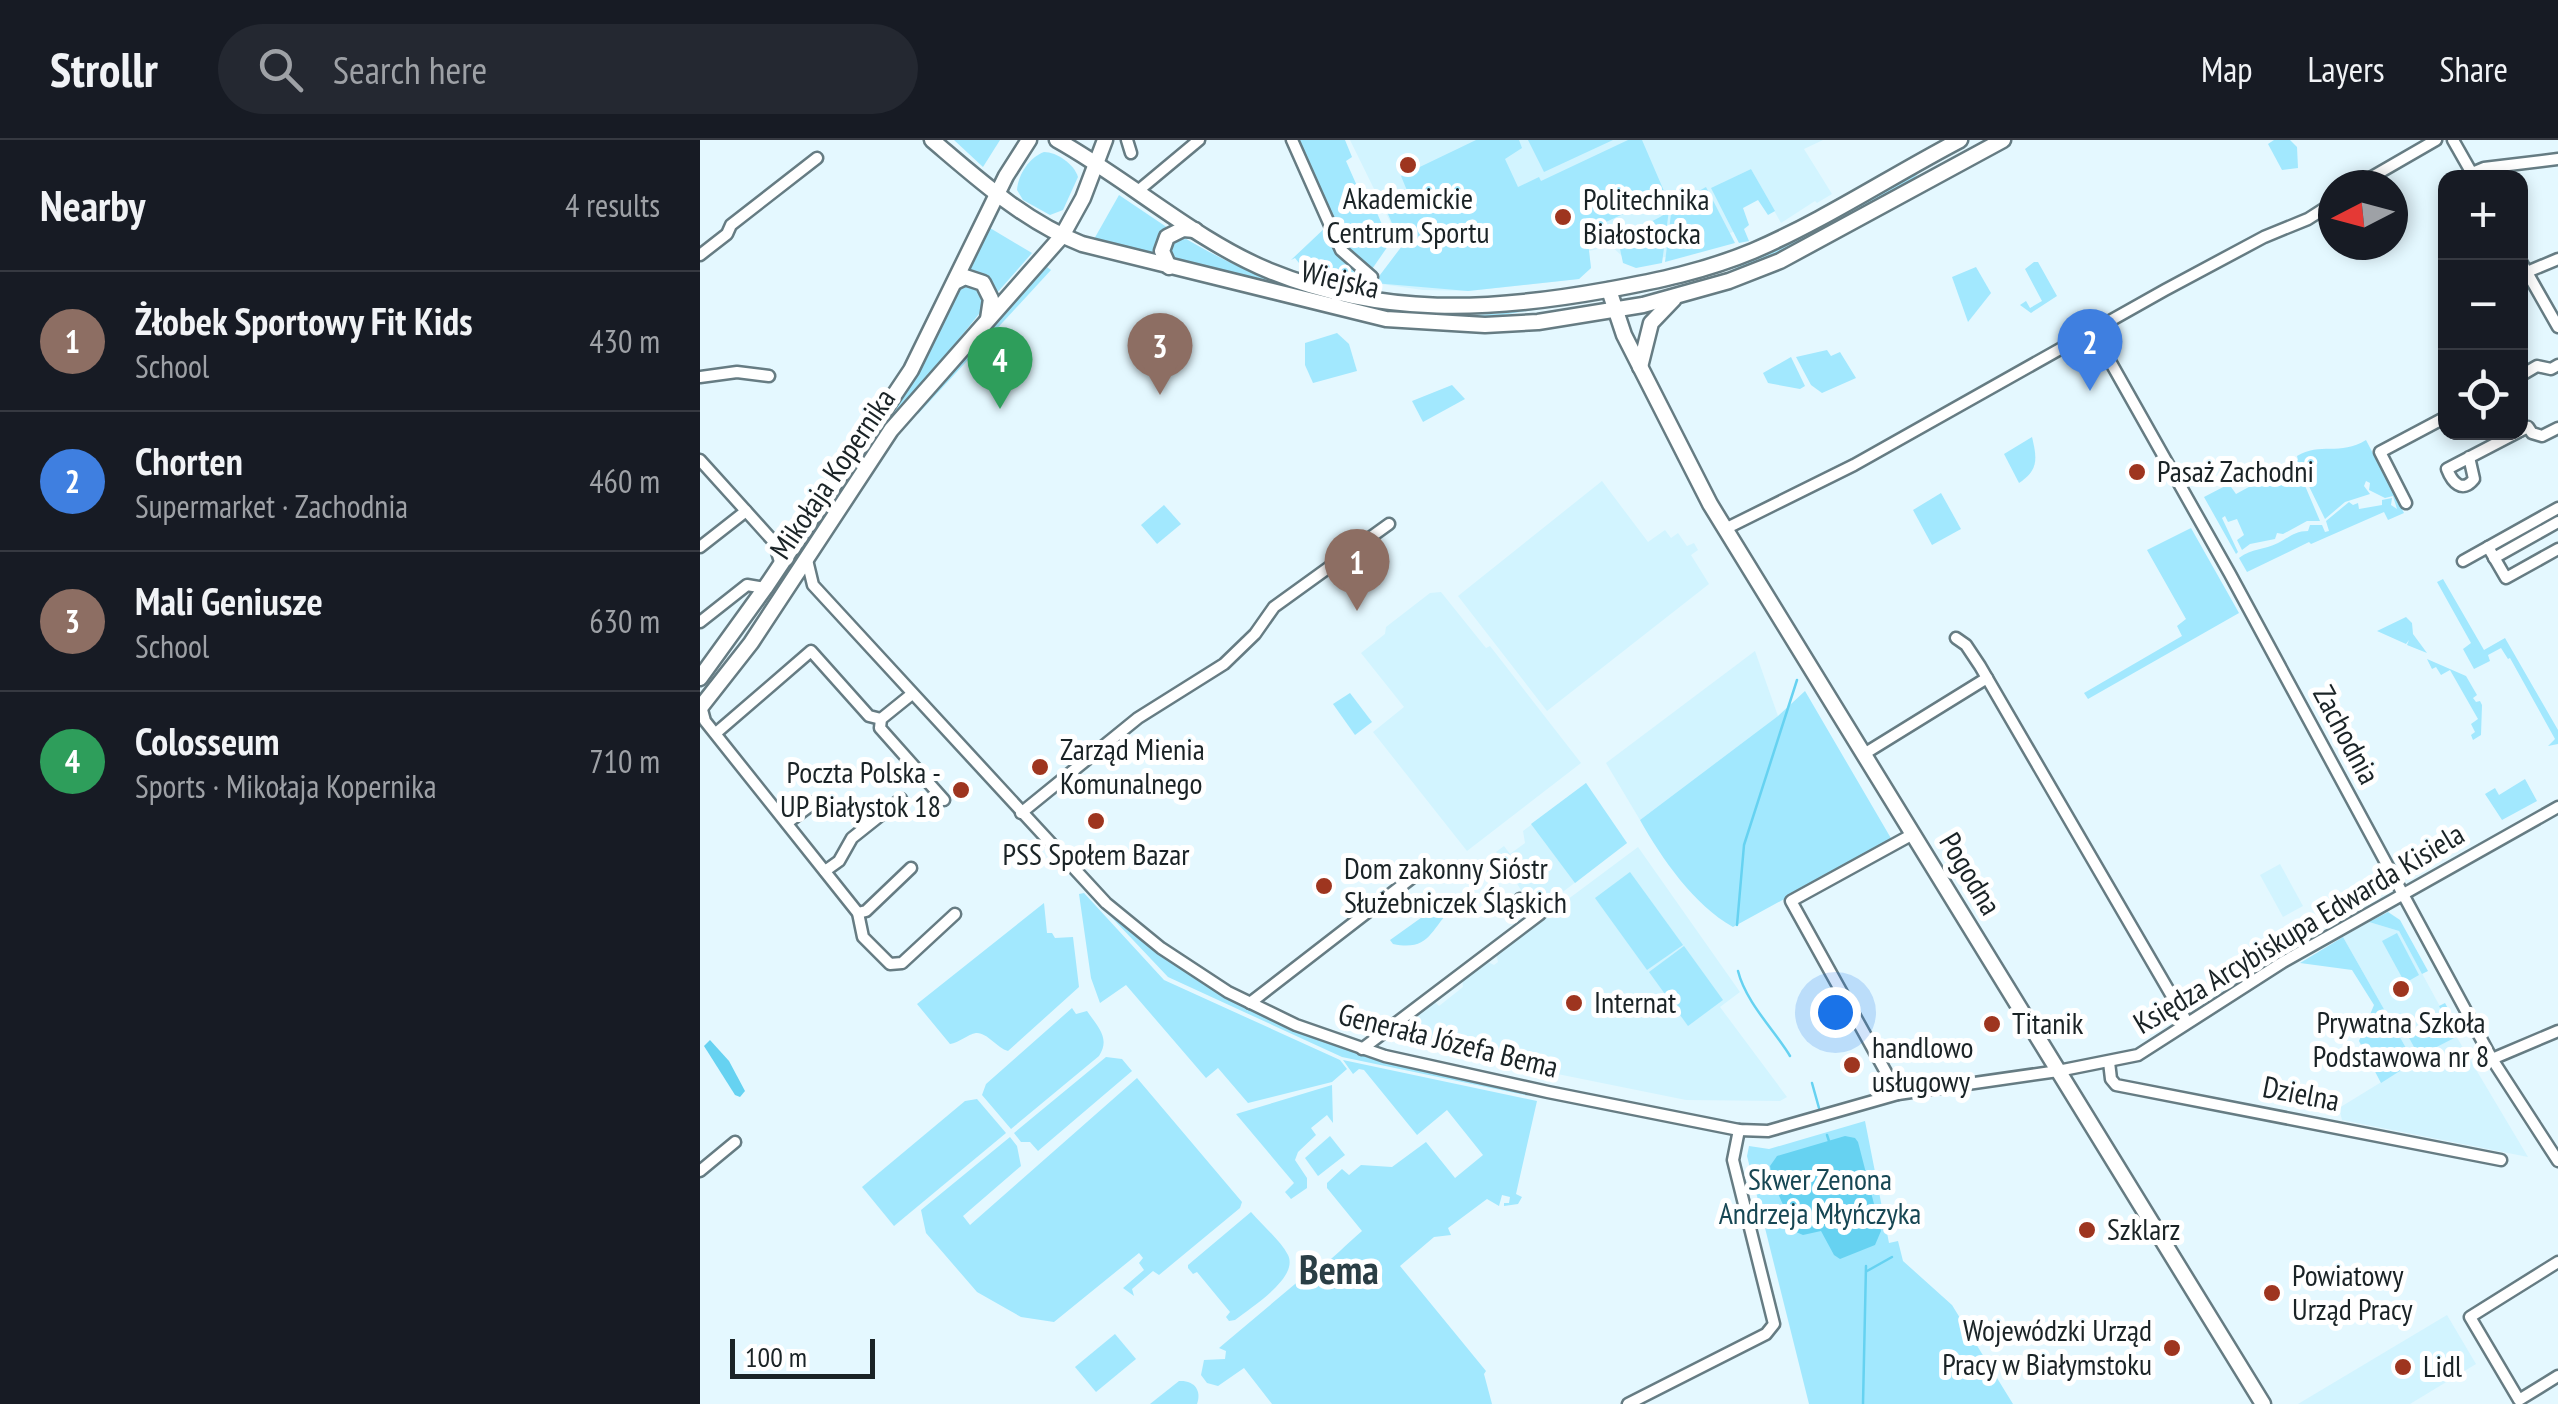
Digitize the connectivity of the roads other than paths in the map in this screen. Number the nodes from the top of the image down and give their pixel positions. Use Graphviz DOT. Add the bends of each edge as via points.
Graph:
graph roads {
  1 [pos="932,140"];
  2 [pos="1030,140"];
  3 [pos="1057,140"];
  4 [pos="1104,140"];
  5 [pos="1127,140"];
  6 [pos="1199,140"];
  7 [pos="1292,140"];
  8 [pos="1960,140"];
  9 [pos="2436,140"];
  10 [pos="2452,140"];
  11 [pos="1993,142"];
  12 [pos="1131,153"];
  13 [pos="1934,154"];
  14 [pos="817,158"];
  15 [pos="2558,160"];
  16 [pos="1097,162"];
  17 [pos="2384,170"];
  18 [pos="2470,170"];
  19 [pos="2481,170"];
  20 [pos="1946,171"];
  21 [pos="1139,190"];
  22 [pos="997,195"];
  23 [pos="2318,211"];
  24 [pos="1196,230"];
  25 [pos="1062,236"];
  26 [pos="700,255"];
  27 [pos="2558,259"];
  28 [pos="1169,268"];
  29 [pos="2528,272"];
  30 [pos="2528,274"];
  31 [pos="1372,277"];
  32 [pos="955,282"];
  33 [pos="1609,290"];
  34 [pos="1674,298"];
  35 [pos="1614,310"];
  36 [pos="987,322"];
  37 [pos="2558,328"];
  38 [pos="2094,331"];
  39 [pos="2555,367"];
  40 [pos="1640,368"];
  41 [pos="2528,371"];
  42 [pos="769,376"];
  43 [pos="700,377"];
  44 [pos="2558,382"];
  45 [pos="2438,421"];
  46 [pos="2528,427"];
  47 [pos="2558,428"];
  48 [pos="2503,440"];
  49 [pos="2469,457"];
  50 [pos="700,460"];
  51 [pos="2406,503"];
  52 [pos="2558,508"];
  53 [pos="746,511"];
  54 [pos="1389,524"];
  55 [pos="2556,528"];
  56 [pos="1725,529"];
  57 [pos="797,540"];
  58 [pos="774,542"];
  59 [pos="700,547"];
  60 [pos="2558,549"];
  61 [pos="2491,552"];
  62 [pos="807,560"];
  63 [pos="2463,561"];
  64 [pos="781,564"];
  65 [pos="813,585"];
  66 [pos="765,588"];
  67 [pos="783,596"];
  68 [pos="700,622"];
  69 [pos="1956,638"];
  70 [pos="713,660"];
  71 [pos="725,676"];
  72 [pos="700,678"];
  73 [pos="1987,678"];
  74 [pos="912,694"];
  75 [pos="702,714"];
  76 [pos="882,720"];
  77 [pos="716,733"];
  78 [pos="1864,754"];
  79 [pos="901,798"];
  80 [pos="818,800"];
  81 [pos="944,800"];
  82 [pos="2558,807"];
  83 [pos="1021,813"];
  84 [pos="787,823"];
  85 [pos="1913,834"];
  86 [pos="911,868"];
  87 [pos="824,870"];
  88 [pos="1418,873"];
  89 [pos="2403,894"];
  90 [pos="1520,899"];
  91 [pos="858,913"];
  92 [pos="955,914"];
  93 [pos="1250,1003"];
  94 [pos="2187,1022"];
  95 [pos="2558,1031"];
  96 [pos="1362,1048"];
  97 [pos="2492,1059"];
  98 [pos="2109,1062"];
  99 [pos="2058,1071"];
  100 [pos="1898,1094"];
  101 [pos="1739,1130"];
  102 [pos="735,1142"];
  103 [pos="2501,1160"];
  104 [pos="2558,1161"];
  105 [pos="700,1171"];
  106 [pos="2558,1262"];
  107 [pos="2558,1376"];
  108 [pos="1628,1404"];
  109 [pos="2263,1404"];
  1 -- 22 [label="main road, Wiejska"];
  2 -- 22 [label="main road, Mikołaja Kopernika"];
  3 -- 16 [label="main road, Wiejska"];
  4 -- 16 [label="main road, Mikołaja Kopernika"];
  5 -- 12 [label="street"];
  6 -- 21 [label="street"];
  7 -- 31 [label="street" via="1341,250"];
  8 -- 13 [label="main road, Wiejska"];
  9 -- 17 [label="street"];
  10 -- 18 [label="street"];
  11 -- 20 [label="main road, Wiejska"];
  13 -- 20 [label="main road" via="1947,156"];
  13 -- 33 [label="main road, Wiejska" via="1756,250 1668,280"];
  14 -- 26 [label="street"];
  15 -- 19 [label="street"];
  16 -- 21 [label="main road, Wiejska"];
  16 -- 25 [label="main road, Mikołaja Kopernika"];
  20 -- 34 [label="main road, Wiejska" via="1780,260"];
  21 -- 24 [label="main road, Wiejska"];
  22 -- 25 [label="main road, Wiejska"];
  22 -- 32 [label="main road, Mikołaja Kopernika"];
  23 -- 38 [label="street"];
  24 -- 28 [label="main road" via="1167,237 1162,251"];
  24 -- 33 [label="main road, Wiejska" via="1271,272 1392,302 1489,307"];
  25 -- 28 [label="main road, Wiejska"];
  25 -- 36 [label="main road, Mikołaja Kopernika"];
  27 -- 29 [label="street"];
  28 -- 35 [label="main road, Wiejska" via="1352,312 1428,323 1538,322"];
  30 -- 37 [label="street"];
  32 -- 36 [label="main road" via="965,277 984,283 991,299"];
  32 -- 57 [label="main road, Mikołaja Kopernika" via="910,370"];
  33 -- 35 [label="main road"];
  34 -- 35 [label="main road, Wiejska"];
  34 -- 40 [label="main road" via="1651,323"];
  35 -- 40 [label="main road, Pogodna"];
  36 -- 62 [label="main road, Mikołaja Kopernika" via="891,430"];
  38 -- 56 [label="street"];
  38 -- 89 [label="street, Zachodnia"];
  39 -- 41 [label="street"];
  39 -- 44 [label="street"];
  40 -- 56 [label="main road, Pogodna"];
  42 -- 43 [label="street"];
  45 -- 51 [label="street" via="2380,452"];
  46 -- 47 [label="street" via="2542,436"];
  48 -- 49 [label="street"];
  50 -- 53 [label="street"];
  52 -- 61 [label="street"];
  53 -- 58 [label="street"];
  53 -- 59 [label="street"];
  54 -- 83 [label="street" via="1269,611 1224,664 1138,718"];
  55 -- 61 [label="street"];
  56 -- 78 [label="main road, Pogodna"];
  57 -- 58 [label="street"];
  57 -- 64 [label="main road, Mikołaja Kopernika"];
  58 -- 64 [label="street"];
  60 -- 61 [label="street" via="2506,578"];
  61 -- 63 [label="street"];
  62 -- 65 [label="street, Generała Józefa Bema"];
  62 -- 67 [label="main road, Mikołaja Kopernika"];
  64 -- 66 [label="main road, Mikołaja Kopernika"];
  65 -- 67 [label="street"];
  65 -- 74 [label="street, Generała Józefa Bema"];
  66 -- 68 [label="street" via="747,585"];
  66 -- 70 [label="main road, Mikołaja Kopernika"];
  67 -- 71 [label="main road, Mikołaja Kopernika"];
  69 -- 73 [label="street"];
  70 -- 71 [label="main road" via="714,676"];
  70 -- 72 [label="main road, Mikołaja Kopernika"];
  71 -- 75 [label="main road, Mikołaja Kopernika"];
  73 -- 78 [label="street"];
  73 -- 94 [label="street"];
  74 -- 76 [label="street"];
  74 -- 83 [label="street, Generała Józefa Bema"];
  75 -- 77 [label="street"];
  76 -- 77 [label="street" via="869,716 812,651"];
  76 -- 81 [label="street" via="880,728"];
  77 -- 84 [label="street"];
  78 -- 85 [label="main road, Pogodna"];
  79 -- 87 [label="street"];
  80 -- 84 [label="street"];
  82 -- 89 [label="street, Księdza Arcybiskupa Edwarda Kisiela"];
  83 -- 93 [label="street, Generała Józefa Bema" via="1132,925"];
  84 -- 87 [label="street"];
  85 -- 99 [label="main road, Pogodna"];
  85 -- 100 [label="street" via="1791,901"];
  86 -- 91 [label="street"];
  87 -- 91 [label="street"];
  88 -- 93 [label="street"];
  89 -- 94 [label="street, Księdza Arcybiskupa Edwarda Kisiela"];
  89 -- 97 [label="street, Zachodnia"];
  90 -- 96 [label="street" via="1540,914"];
  91 -- 92 [label="street" via="863,937 894,966"];
  93 -- 96 [label="street, Generała Józefa Bema"];
  94 -- 98 [label="street, Księdza Arcybiskupa Edwarda Kisiela" via="2138,1054"];
  95 -- 97 [label="street"];
  96 -- 101 [label="street, Generała Józefa Bema"];
  97 -- 104 [label="street, Zachodnia"];
  98 -- 99 [label="street, Księdza Arcybiskupa Edwarda Kisiela"];
  98 -- 103 [label="street, Dzielna" via="2116,1085"];
  99 -- 100 [label="street, Generała Józefa Bema"];
  99 -- 109 [label="main road, Pogodna"];
  100 -- 101 [label="street, Generała Józefa Bema" via="1779,1129"];
  101 -- 108 [label="street" via="1733,1160 1774,1324"];
  102 -- 105 [label="street"];
  106 -- 107 [label="street" via="2470,1317 2519,1400"];
}
